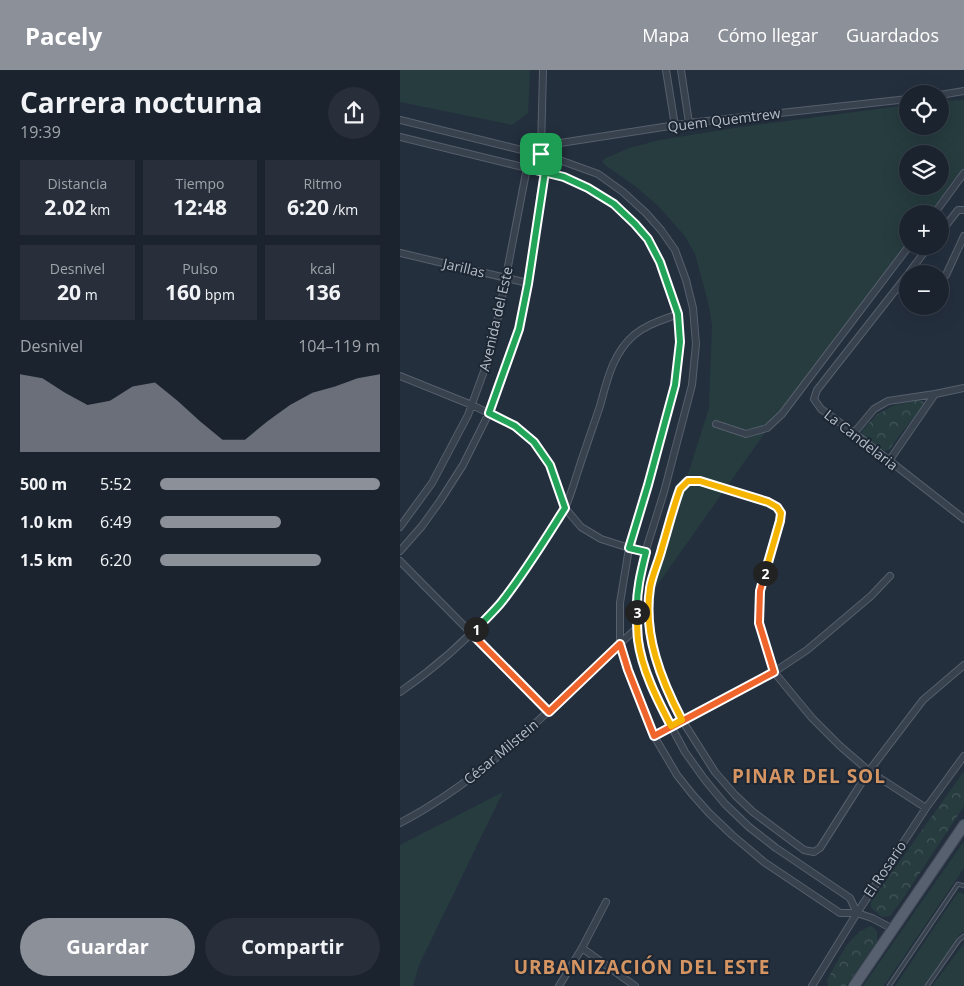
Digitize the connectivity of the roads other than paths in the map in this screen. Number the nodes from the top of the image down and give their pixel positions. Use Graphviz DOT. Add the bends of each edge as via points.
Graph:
graph roads {
  1 [pos="543,70"];
  2 [pos="666,70"];
  3 [pos="681,70"];
  4 [pos="964,91"];
  5 [pos="949,94"];
  6 [pos="899,100"];
  7 [pos="400,120"];
  8 [pos="689,123"];
  9 [pos="675,126"];
  10 [pos="400,137"];
  11 [pos="541,146"];
  12 [pos="530,152"];
  13 [pos="544,155"];
  14 [pos="527,168"];
  15 [pos="545,172"];
  16 [pos="964,173"];
  17 [pos="941,205"];
  18 [pos="964,210"];
  19 [pos="949,222"];
  20 [pos="964,236"];
  21 [pos="400,255"];
  22 [pos="902,255"];
  23 [pos="949,268"];
  24 [pos="506,278"];
  25 [pos="528,284"];
  26 [pos="899,285"];
  27 [pos="678,314"];
  28 [pos="400,376"];
  29 [pos="964,388"];
  30 [pos="935,394"];
  31 [pos="472,405"];
  32 [pos="489,413"];
  33 [pos="716,424"];
  34 [pos="854,433"];
  35 [pos="889,461"];
  36 [pos="565,508"];
  37 [pos="964,519"];
  38 [pos="400,527"];
  39 [pos="629,548"];
  40 [pos="400,550"];
  41 [pos="646,552"];
  42 [pos="400,561"];
  43 [pos="890,576"];
  44 [pos="637,628"];
  45 [pos="472,634"];
  46 [pos="620,644"];
  47 [pos="964,665"];
  48 [pos="774,672"];
  49 [pos="400,692"];
  50 [pos="549,712"];
  51 [pos="682,720"];
  52 [pos="671,726"];
  53 [pos="654,736"];
  54 [pos="964,756"];
  55 [pos="870,771"];
  56 [pos="926,808"];
  57 [pos="400,822"];
  58 [pos="964,825"];
  59 [pos="964,886"];
  60 [pos="606,902"];
  61 [pos="857,913"];
  62 [pos="893,929"];
  63 [pos="964,936"];
  64 [pos="582,948"];
  65 [pos="559,986"];
  66 [pos="635,986"];
  67 [pos="812,986"];
  68 [pos="854,986"];
  69 [pos="889,986"];
  70 [pos="927,986"];
  1 -- 11 [label="street, Avenida del Este"];
  2 -- 9 [label="street"];
  3 -- 8 [label="street"];
  4 -- 5 [label="street"];
  6 -- 8 [label="street, Quem Quemtrew"];
  7 -- 12 [label="street"];
  8 -- 9 [label="street, Quem Quemtrew"];
  9 -- 11 [label="street, Quem Quemtrew"];
  10 -- 14 [label="street"];
  11 -- 13 [label="street, Avenida del Este"];
  12 -- 13 [label="street"];
  12 -- 14 [label="street, Avenida del Este"];
  13 -- 15 [label="street, Avenida del Este"];
  13 -- 41 [label="street" via="598,174 623,192 661,230 675,250 686,280 693,308 696,344 692,386"];
  14 -- 15 [label="street"];
  14 -- 24 [label="street, Avenida del Este"];
  15 -- 25 [label="street, Avenida del Este"];
  15 -- 27 [label="street" via="588,188 614,204 635,224 648,239 660,262"];
  16 -- 17 [label="street"];
  18 -- 19 [label="street" via="958,210"];
  20 -- 23 [label="street"];
  21 -- 24 [label="street, Jarillas"];
  22 -- 33 [label="street" via="782,414 767,428 746,434"];
  24 -- 25 [label="street, Jarillas"];
  24 -- 31 [label="street, Avenida del Este" via="487,363"];
  25 -- 32 [label="street, Avenida del Este" via="519,329"];
  26 -- 34 [label="street, La Candelaria" via="817,390 814,399 821,409"];
  27 -- 36 [label="street" via="651,324 633,336 617,355"];
  27 -- 39 [label="street" via="680,342 675,385"];
  28 -- 31 [label="street"];
  29 -- 30 [label="street"];
  30 -- 34 [label="street" via="888,401 874,409"];
  30 -- 35 [label="street"];
  31 -- 32 [label="street"];
  31 -- 38 [label="street, Avenida del Este" via="432,483"];
  32 -- 36 [label="street" via="515,426 534,442 550,465"];
  32 -- 40 [label="street, Avenida del Este" via="463,465 440,501"];
  34 -- 35 [label="street, La Candelaria"];
  35 -- 37 [label="street, La Candelaria"];
  36 -- 39 [label="street" via="581,527 600,539"];
  36 -- 45 [label="street" via="516,583"];
  39 -- 41 [label="street"];
  39 -- 46 [label="street" via="620,603"];
  41 -- 44 [label="street" via="638,586"];
  42 -- 45 [label="street"];
  43 -- 48 [label="street" via="807,650"];
  44 -- 46 [label="street, César Milstein"];
  44 -- 52 [label="street" via="642,659"];
  45 -- 49 [label="street"];
  45 -- 50 [label="street"];
  46 -- 50 [label="street, César Milstein"];
  46 -- 53 [label="street"];
  47 -- 55 [label="street" via="923,700"];
  48 -- 51 [label="street"];
  48 -- 51 [label="street" via="759,623 760,591 781,513 768,502 700,481 688,481 676,499 650,588 649,613 656,662"];
  48 -- 55 [label="street" via="812,718"];
  50 -- 57 [label="street, César Milstein" via="473,776"];
  51 -- 52 [label="street"];
  51 -- 55 [label="street" via="715,772 735,795 804,850 814,852 820,848"];
  52 -- 53 [label="street"];
  52 -- 61 [label="street" via="685,752 725,804 776,848 850,898"];
  53 -- 61 [label="street" via="677,775 732,835 764,862 840,913"];
  54 -- 56 [label="street, El Rosario"];
  55 -- 56 [label="street"];
  56 -- 61 [label="street, El Rosario"];
  58 -- 62 [label="main road"];
  59 -- 69 [label="lane" via="958,884"];
  60 -- 64 [label="street"];
  61 -- 62 [label="street"];
  61 -- 67 [label="street, El Rosario"];
  62 -- 68 [label="main road"];
  63 -- 70 [label="lane"];
  64 -- 65 [label="street"];
  64 -- 66 [label="street"];
}
